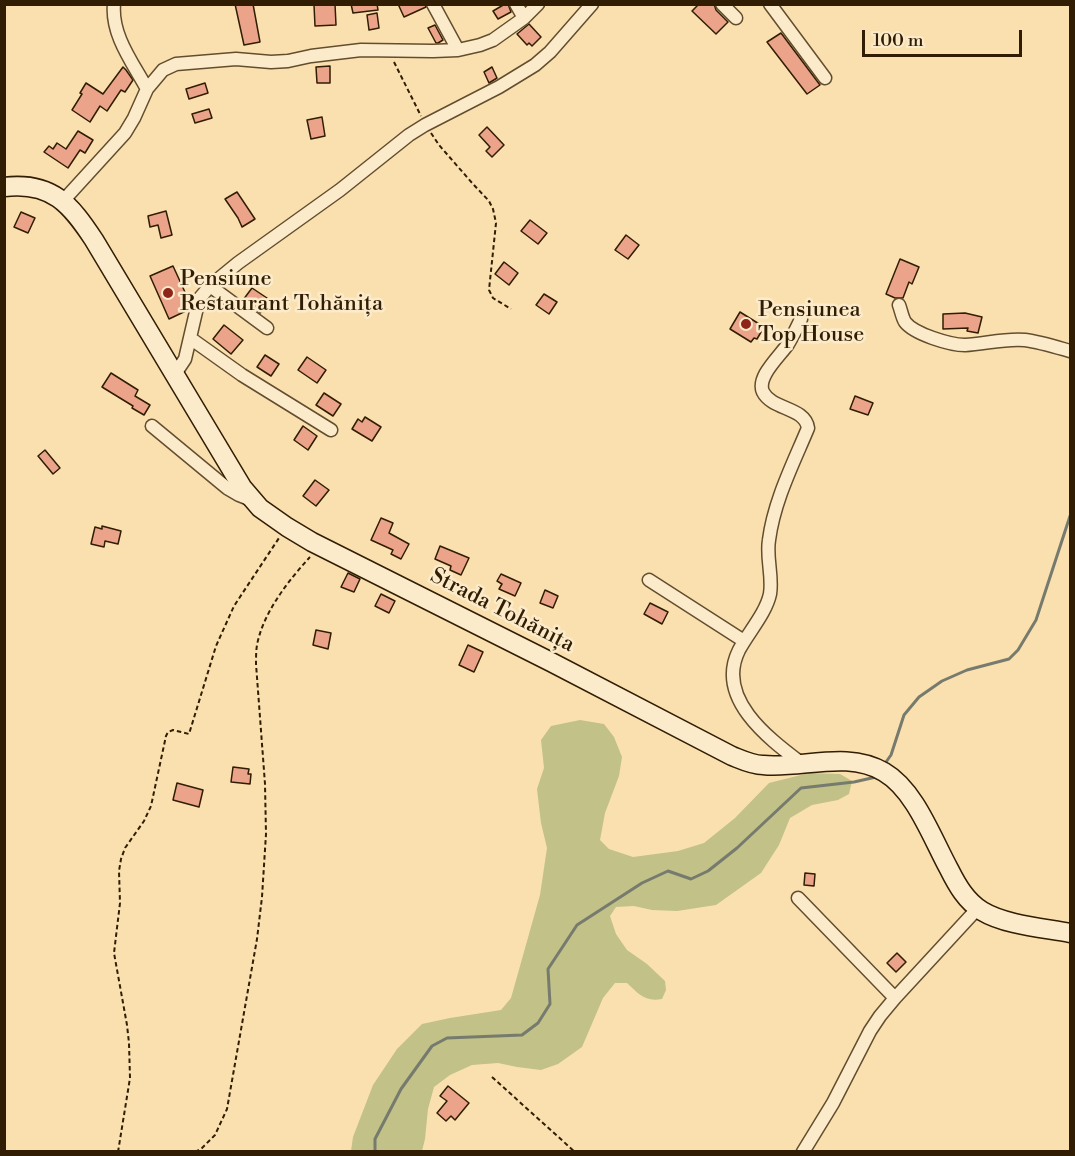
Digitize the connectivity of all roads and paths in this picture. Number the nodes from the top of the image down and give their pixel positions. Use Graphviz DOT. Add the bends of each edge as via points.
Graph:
graph roads {
  1 [pos="114,4"];
  2 [pos="433,4"];
  3 [pos="516,4"];
  4 [pos="538,4"];
  5 [pos="592,4"];
  6 [pos="722,4"];
  7 [pos="770,4"];
  8 [pos="524,18"];
  9 [pos="736,18"];
  10 [pos="388,50"];
  11 [pos="458,50"];
  12 [pos="825,78"];
  13 [pos="147,89"];
  14 [pos="425,125"];
  15 [pos="4,187"];
  16 [pos="63,201"];
  17 [pos="210,286"];
  18 [pos="899,304"];
  19 [pos="511,309"];
  20 [pos="801,319"];
  21 [pos="267,328"];
  22 [pos="190,338"];
  23 [pos="1071,351"];
  24 [pos="172,371"];
  25 [pos="152,426"];
  26 [pos="331,430"];
  27 [pos="252,501"];
  28 [pos="287,527"];
  29 [pos="320,546"];
  30 [pos="649,580"];
  31 [pos="744,641"];
  32 [pos="801,763"];
  33 [pos="798,898"];
  34 [pos="978,908"];
  35 [pos="1071,933"];
  36 [pos="894,998"];
  37 [pos="492,1077"];
  38 [pos="118,1152"];
  39 [pos="124,1152"];
  40 [pos="137,1152"];
  41 [pos="195,1152"];
  42 [pos="575,1152"];
  43 [pos="803,1152"];
  1 -- 13 [label="street" via="117,29"];
  2 -- 11 [label="street"];
  3 -- 8 [label="street"];
  4 -- 8 [label="street"];
  5 -- 14 [label="street" via="535,65"];
  6 -- 9 [label="street"];
  7 -- 12 [label="street"];
  8 -- 11 [label="street" via="493,40"];
  10 -- 11 [label="street"];
  10 -- 13 [label="street" via="339,52 288,61 236,59 176,64 163,70"];
  10 -- 14 [label="path"];
  13 -- 16 [label="street" via="125,133"];
  14 -- 17 [label="street"];
  14 -- 19 [label="path" via="493,209 496,223 489,290 493,298"];
  15 -- 16 [label="main road, Strada Tohănița" via="41,189"];
  16 -- 24 [label="main road, Strada Tohănița" via="94,240"];
  17 -- 21 [label="street"];
  17 -- 22 [label="street" via="199,299"];
  18 -- 23 [label="street" via="903,320 922,335 964,345 1026,340"];
  20 -- 31 [label="street" via="764,375 761,388 772,402 804,417 808,428 772,521 768,543 770,594"];
  22 -- 24 [label="street" via="182,364"];
  22 -- 26 [label="street"];
  24 -- 27 [label="main road, Strada Tohănița"];
  25 -- 27 [label="street" via="227,488"];
  27 -- 28 [label="main road, Strada Tohănița"];
  28 -- 29 [label="main road, Strada Tohănița"];
  28 -- 38 [label="path" via="234,606 216,646 189,734 168,732 151,806 121,859 114,953 128,1034 130,1078"];
  29 -- 32 [label="main road, Strada Tohănița" via="732,756 761,765"];
  29 -- 41 [label="path" via="270,610 257,644 266,814 257,939 227,1109 215,1135"];
  30 -- 31 [label="street"];
  31 -- 32 [label="street" via="733,672 739,700 771,741"];
  32 -- 34 [label="main road, Strada Tohănița" via="857,763 892,777 910,796 958,886"];
  33 -- 36 [label="street"];
  34 -- 35 [label="main road, Strada Tohănița" via="1004,920"];
  34 -- 36 [label="street"];
  36 -- 43 [label="street" via="870,1031"];
  37 -- 42 [label="path"];
  39 -- 40 [label="path"];
}
